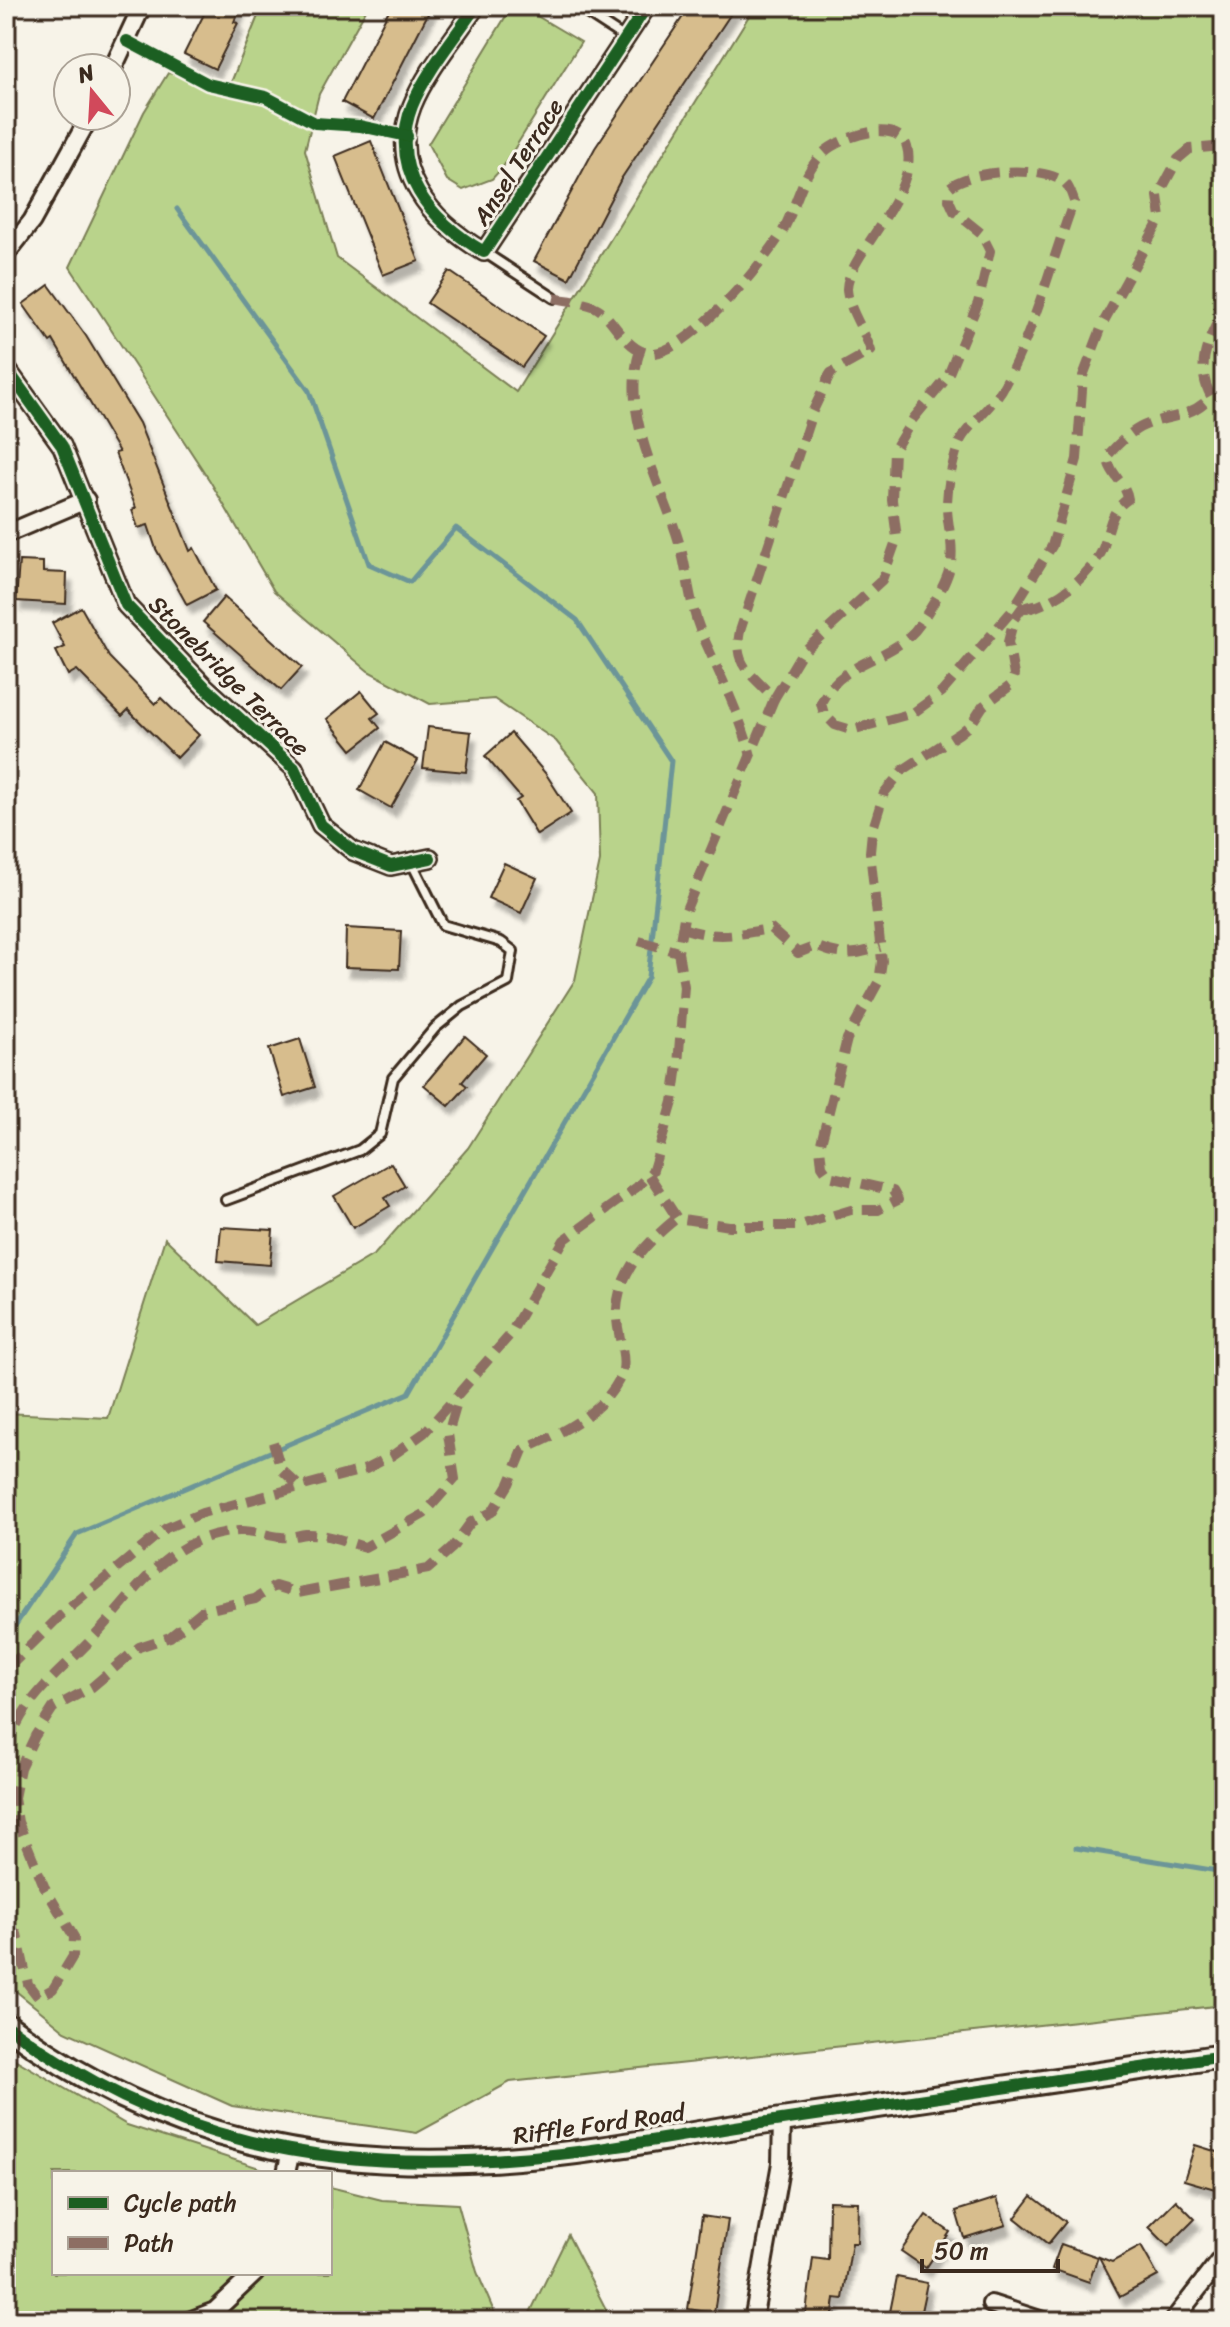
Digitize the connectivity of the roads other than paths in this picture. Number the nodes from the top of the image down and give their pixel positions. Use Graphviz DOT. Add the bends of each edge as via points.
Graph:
graph roads {
  1 [pos="142,6"];
  2 [pos="476,6"];
  3 [pos="576,6"];
  4 [pos="647,6"];
  5 [pos="626,38"];
  6 [pos="120,52"];
  7 [pos="81,132"];
  8 [pos="484,252"];
  9 [pos="6,254"];
  10 [pos="554,298"];
  11 [pos="6,368"];
  12 [pos="86,500"];
  13 [pos="6,534"];
  14 [pos="430,858"];
  15 [pos="411,862"];
  16 [pos="226,1200"];
  17 [pos="6,2025"];
  18 [pos="1224,2056"];
  19 [pos="782,2120"];
  20 [pos="289,2162"];
  21 [pos="1224,2255"];
  22 [pos="253,2275"];
  23 [pos="991,2304"];
  24 [pos="189,2321"];
  25 [pos="753,2321"];
  26 [pos="1043,2321"];
  27 [pos="1173,2321"];
  1 -- 6 [label="street"];
  2 -- 8 [label="street, Ansel Terrace" via="413,103 407,154 411,179 426,206"];
  3 -- 5 [label="lane"];
  4 -- 5 [label="street, Ansel Terrace"];
  5 -- 8 [label="street, Ansel Terrace"];
  7 -- 9 [label="street" via="32,221"];
  8 -- 10 [label="lane"];
  11 -- 12 [label="street, Stonebridge Terrace" via="62,446"];
  12 -- 13 [label="street"];
  12 -- 15 [label="street, Stonebridge Terrace" via="126,605 294,768 321,825 353,851 391,866"];
  14 -- 15 [label="street, Stonebridge Terrace"];
  15 -- 16 [label="lane" via="443,925 501,942 513,951 508,982 462,1006 435,1028 393,1078 380,1134 360,1150"];
  17 -- 20 [label="street, Riffle Ford Road" via="70,2069 188,2126 248,2143"];
  18 -- 19 [label="street, Riffle Ford Road"];
  19 -- 20 [label="street, Riffle Ford Road" via="521,2158"];
  19 -- 25 [label="street" via="781,2163"];
  21 -- 27 [label="street"];
  22 -- 24 [label="street" via="215,2311"];
  23 -- 26 [label="street"];
}
